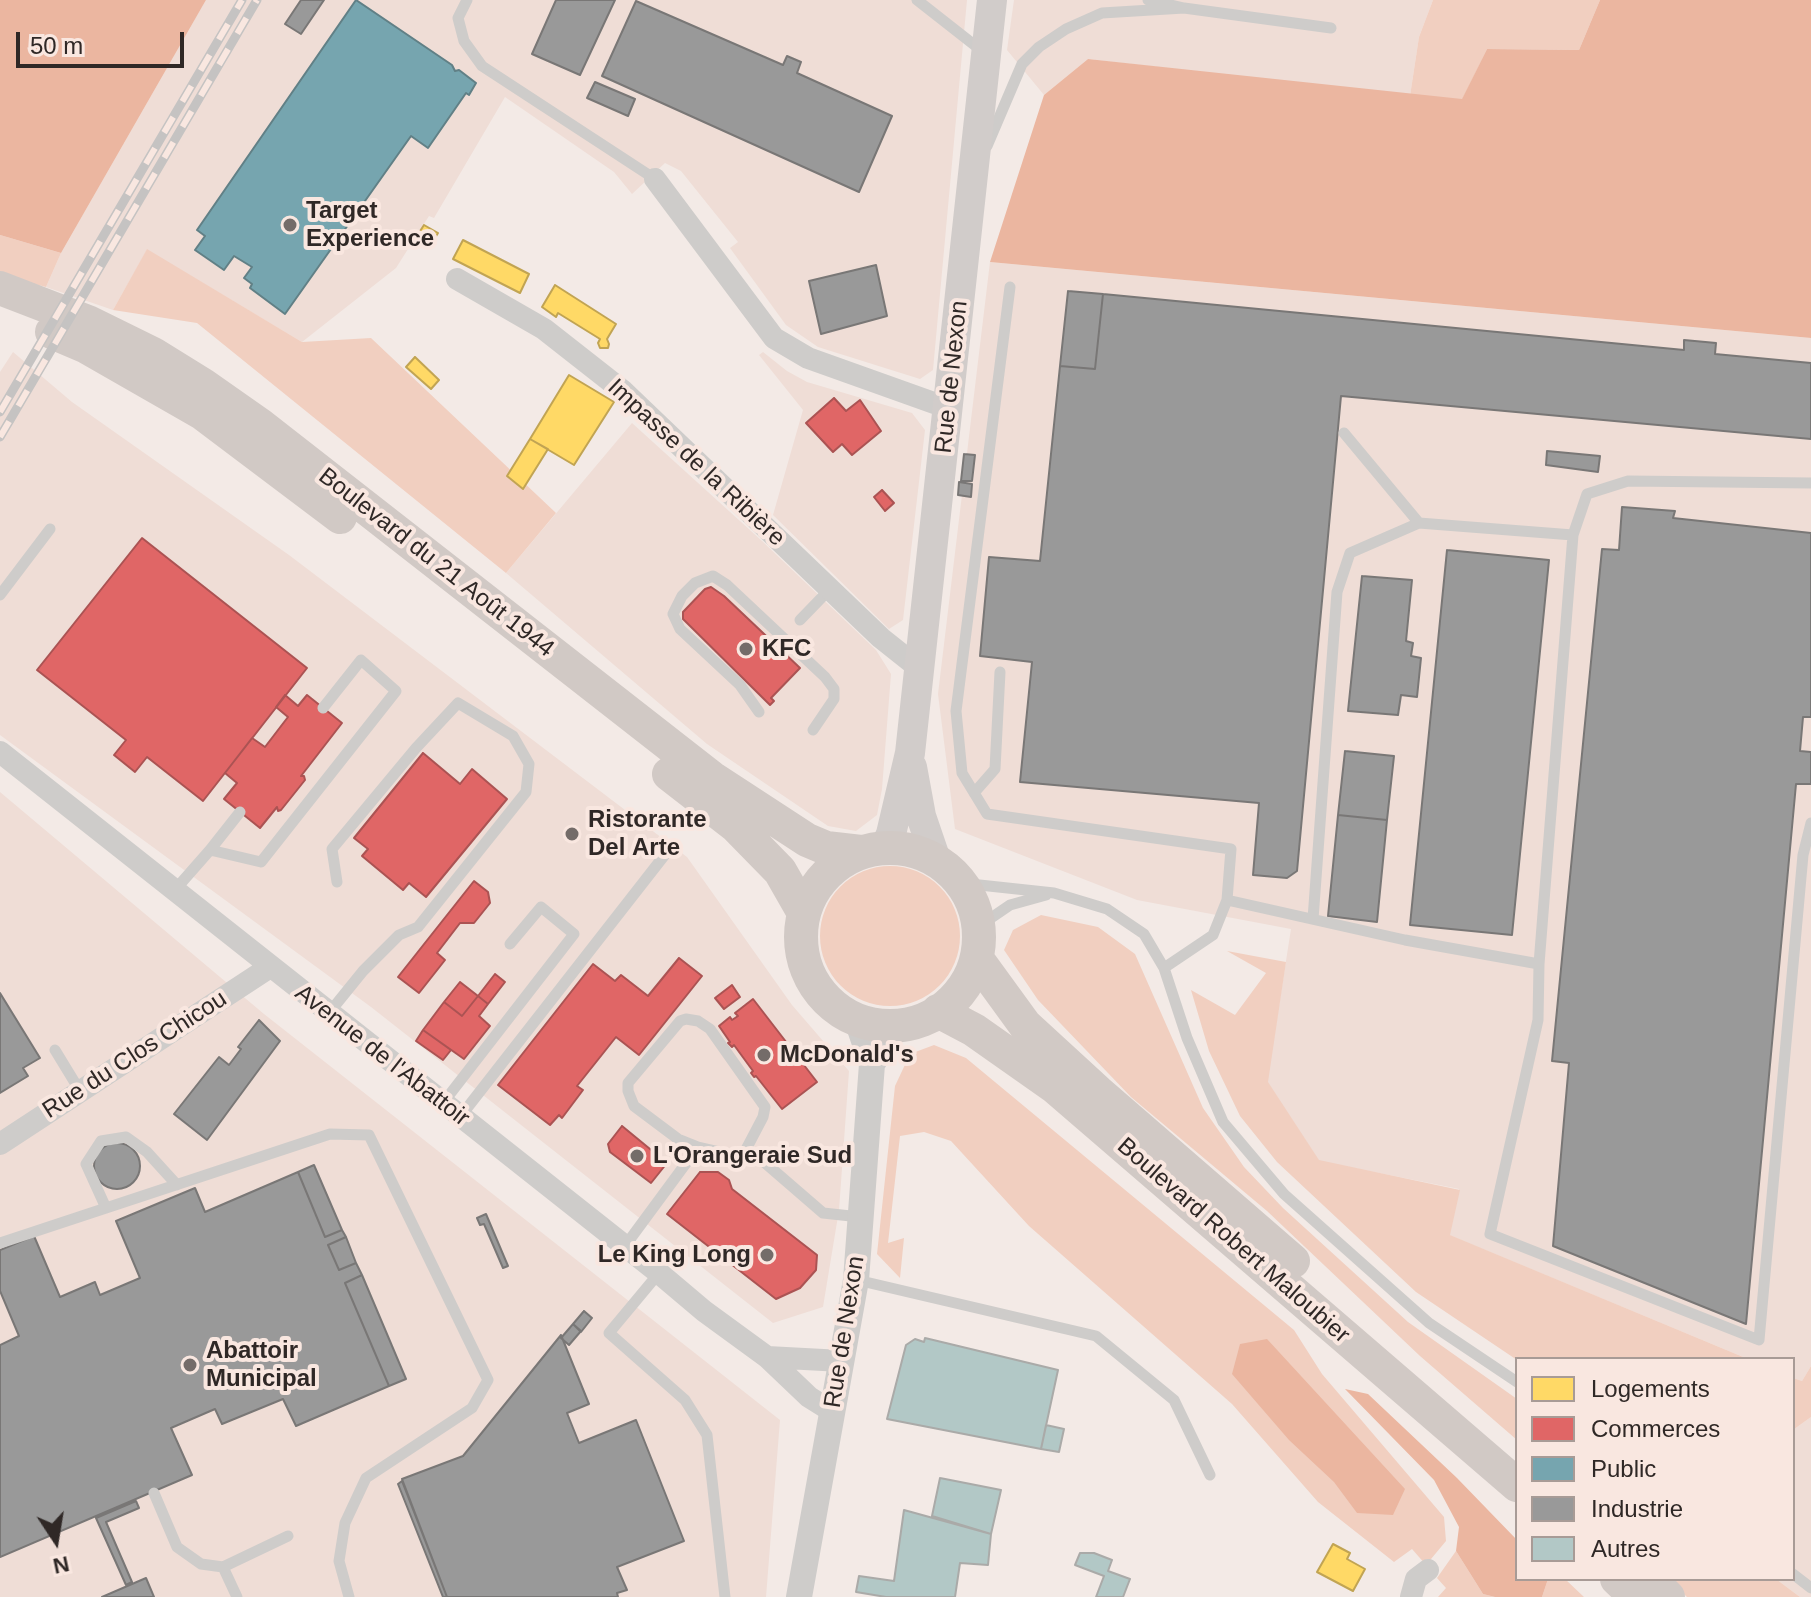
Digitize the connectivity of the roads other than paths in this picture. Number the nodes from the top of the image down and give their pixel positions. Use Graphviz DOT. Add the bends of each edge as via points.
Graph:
graph roads {
  1 [pos="467,0"];
  2 [pos="917,0"];
  3 [pos="992,0"];
  4 [pos="1148,0"];
  5 [pos="1184,8"];
  6 [pos="1331,28"];
  7 [pos="986,54"];
  8 [pos="655,179"];
  9 [pos="972,179"];
  10 [pos="457,279"];
  11 [pos="1010,287"];
  12 [pos="0,288"];
  13 [pos="0,311"];
  14 [pos="948,408"];
  15 [pos="1344,433"];
  16 [pos="1811,483"];
  17 [pos="1419,523"];
  18 [pos="50,529"];
  19 [pos="1573,535"];
  20 [pos="830,589"];
  21 [pos="0,595"];
  22 [pos="800,620"];
  23 [pos="920,669"];
  24 [pos="1000,672"];
  25 [pos="323,708"];
  26 [pos="759,712"];
  27 [pos="813,730"];
  28 [pos="0,752"];
  29 [pos="910,753"];
  30 [pos="974,793"];
  31 [pos="240,812"];
  32 [pos="1811,823"];
  33 [pos="210,850"];
  34 [pos="873,850"];
  35 [pos="667,852"];
  36 [pos="936,860"];
  37 [pos="337,882"];
  38 [pos="961,883"];
  39 [pos="174,891"];
  40 [pos="1054,893"];
  41 [pos="1227,900"];
  42 [pos="804,913"];
  43 [pos="1313,919"];
  44 [pos="510,944"];
  45 [pos="978,946"];
  46 [pos="1539,964"];
  47 [pos="270,967"];
  48 [pos="1164,968"];
  49 [pos="938,1011"];
  50 [pos="329,1013"];
  51 [pos="857,1020"];
  52 [pos="896,1026"];
  53 [pos="55,1050"];
  54 [pos="872,1064"];
  55 [pos="80,1091"];
  56 [pos="451,1110"];
  57 [pos="0,1144"];
  58 [pos="698,1147"];
  59 [pos="742,1157"];
  60 [pos="177,1185"];
  61 [pos="106,1208"];
  62 [pos="861,1217"];
  63 [pos="0,1243"];
  64 [pos="625,1246"];
  65 [pos="659,1273"];
  66 [pos="856,1280"];
  67 [pos="767,1357"];
  68 [pos="842,1361"];
  69 [pos="1515,1381"];
  70 [pos="833,1412"];
  71 [pos="1515,1453"];
  72 [pos="1210,1475"];
  73 [pos="1515,1483"];
  74 [pos="154,1493"];
  75 [pos="288,1536"];
  76 [pos="223,1567"];
  77 [pos="1428,1570"];
  78 [pos="1795,1576"];
  79 [pos="1619,1581"];
  80 [pos="1652,1581"];
  81 [pos="1811,1588"];
  82 [pos="237,1597"];
  83 [pos="349,1597"];
  84 [pos="725,1597"];
  85 [pos="799,1597"];
  86 [pos="1411,1597"];
  87 [pos="1636,1597"];
  88 [pos="1668,1597"];
  1 -- 8 [label="lane" via="458,18 464,41 482,66"];
  2 -- 7 [label="lane"];
  3 -- 7 [label="main road, Rue de Nexon"];
  4 -- 5 [label="lane"];
  5 -- 6 [label="lane"];
  5 -- 9 [label="lane" via="1102,13 1039,47 1022,64"];
  7 -- 9 [label="main road, Rue de Nexon"];
  8 -- 14 [label="street" via="774,338 808,358"];
  9 -- 14 [label="main road, Rue de Nexon"];
  10 -- 20 [label="street, Impasse de la Ribière" via="544,329 623,391"];
  11 -- 30 [label="lane" via="956,711 962,773"];
  12 -- 34 [label="main road, Boulevard du 21 Août 1944" via="88,322 203,385 712,778 807,840 826,848"];
  13 -- 42 [label="main road, Boulevard du 21 Août 1944" via="85,346 214,423 349,524 736,826 780,871"];
  14 -- 23 [label="main road, Rue de Nexon"];
  15 -- 17 [label="lane"];
  16 -- 19 [label="lane" via="1628,481 1587,494"];
  17 -- 19 [label="lane"];
  17 -- 43 [label="lane" via="1350,553 1337,592"];
  18 -- 21 [label="lane"];
  19 -- 46 [label="lane"];
  20 -- 22 [label="lane"];
  20 -- 23 [label="street, Impasse de la Ribière"];
  23 -- 29 [label="main road, Rue de Nexon"];
  24 -- 30 [label="lane" via="995,769"];
  25 -- 33 [label="lane" via="361,660 396,691 261,862"];
  26 -- 27 [label="lane" via="740,685 680,629 673,614 695,583 713,576 727,585 825,677 834,699"];
  28 -- 39 [label="street, Avenue de l'Abattoir"];
  29 -- 34 [label="main road, Rue de Nexon" via="891,834"];
  29 -- 36 [label="main road, Rue de Nexon" via="921,816"];
  30 -- 41 [label="lane" via="987,814 1231,849"];
  31 -- 33 [label="lane"];
  32 -- 46 [label="lane" via="1803,855 1759,1340 1490,1234 1538,1020"];
  33 -- 39 [label="lane"];
  34 -- 36 [label="main road" via="913,851"];
  34 -- 42 [label="main road" via="838,864 817,886"];
  35 -- 56 [label="lane"];
  36 -- 38 [label="main road"];
  37 -- 50 [label="lane" via="332,849 458,703 513,736 529,764 526,792 418,927 399,935"];
  38 -- 40 [label="lane"];
  38 -- 45 [label="main road" via="974,908"];
  39 -- 47 [label="street, Avenue de l'Abattoir"];
  40 -- 45 [label="lane" via="1010,905 991,918"];
  40 -- 48 [label="lane" via="1107,909 1144,934"];
  41 -- 43 [label="lane"];
  41 -- 48 [label="lane" via="1213,935"];
  42 -- 51 [label="main road" via="805,965 816,988"];
  43 -- 46 [label="lane"];
  44 -- 56 [label="lane" via="541,907 574,934"];
  45 -- 49 [label="main road" via="968,980"];
  45 -- 71 [label="main road, Boulevard Robert Maloubier" via="1025,1025"];
  47 -- 50 [label="street, Avenue de l'Abattoir"];
  47 -- 55 [label="street, Rue du Clos Chicou"];
  48 -- 69 [label="lane" via="1223,1122 1284,1194 1429,1323"];
  49 -- 52 [label="main road"];
  49 -- 73 [label="main road, Boulevard Robert Maloubier" via="1055,1087"];
  50 -- 56 [label="street, Avenue de l'Abattoir"];
  51 -- 52 [label="main road"];
  51 -- 54 [label="street, Rue de Nexon"];
  52 -- 54 [label="street, Rue de Nexon"];
  53 -- 55 [label="lane"];
  54 -- 62 [label="street, Rue de Nexon"];
  55 -- 57 [label="street, Rue du Clos Chicou"];
  56 -- 64 [label="street, Avenue de l'Abattoir"];
  58 -- 59 [label="lane"];
  58 -- 59 [label="lane" via="678,1139 634,1106 628,1091 628,1083 686,1019 710,1029 765,1107"];
  58 -- 64 [label="lane"];
  59 -- 62 [label="lane" via="764,1162 823,1213"];
  60 -- 61 [label="lane"];
  60 -- 61 [label="lane" via="126,1137 101,1141 86,1164"];
  60 -- 83 [label="lane" via="330,1134 369,1135 488,1380 472,1408 366,1478 345,1523 339,1561"];
  61 -- 63 [label="lane"];
  62 -- 66 [label="street, Rue de Nexon"];
  64 -- 65 [label="street, Avenue de l'Abattoir"];
  65 -- 67 [label="street, Avenue de l'Abattoir"];
  65 -- 84 [label="lane" via="609,1333 685,1400 707,1435"];
  66 -- 68 [label="street, Rue de Nexon"];
  66 -- 72 [label="lane" via="1096,1336 1174,1400"];
  67 -- 68 [label="street"];
  67 -- 70 [label="street, Avenue de l'Abattoir"];
  68 -- 70 [label="street, Rue de Nexon"];
  70 -- 85 [label="street, Rue de Nexon"];
  74 -- 76 [label="lane" via="177,1547 201,1564"];
  75 -- 76 [label="lane"];
  76 -- 82 [label="lane"];
  77 -- 86 [label="street" via="1416,1579"];
  78 -- 81 [label="lane"];
  79 -- 87 [label="main road"];
  80 -- 88 [label="main road"];
}
